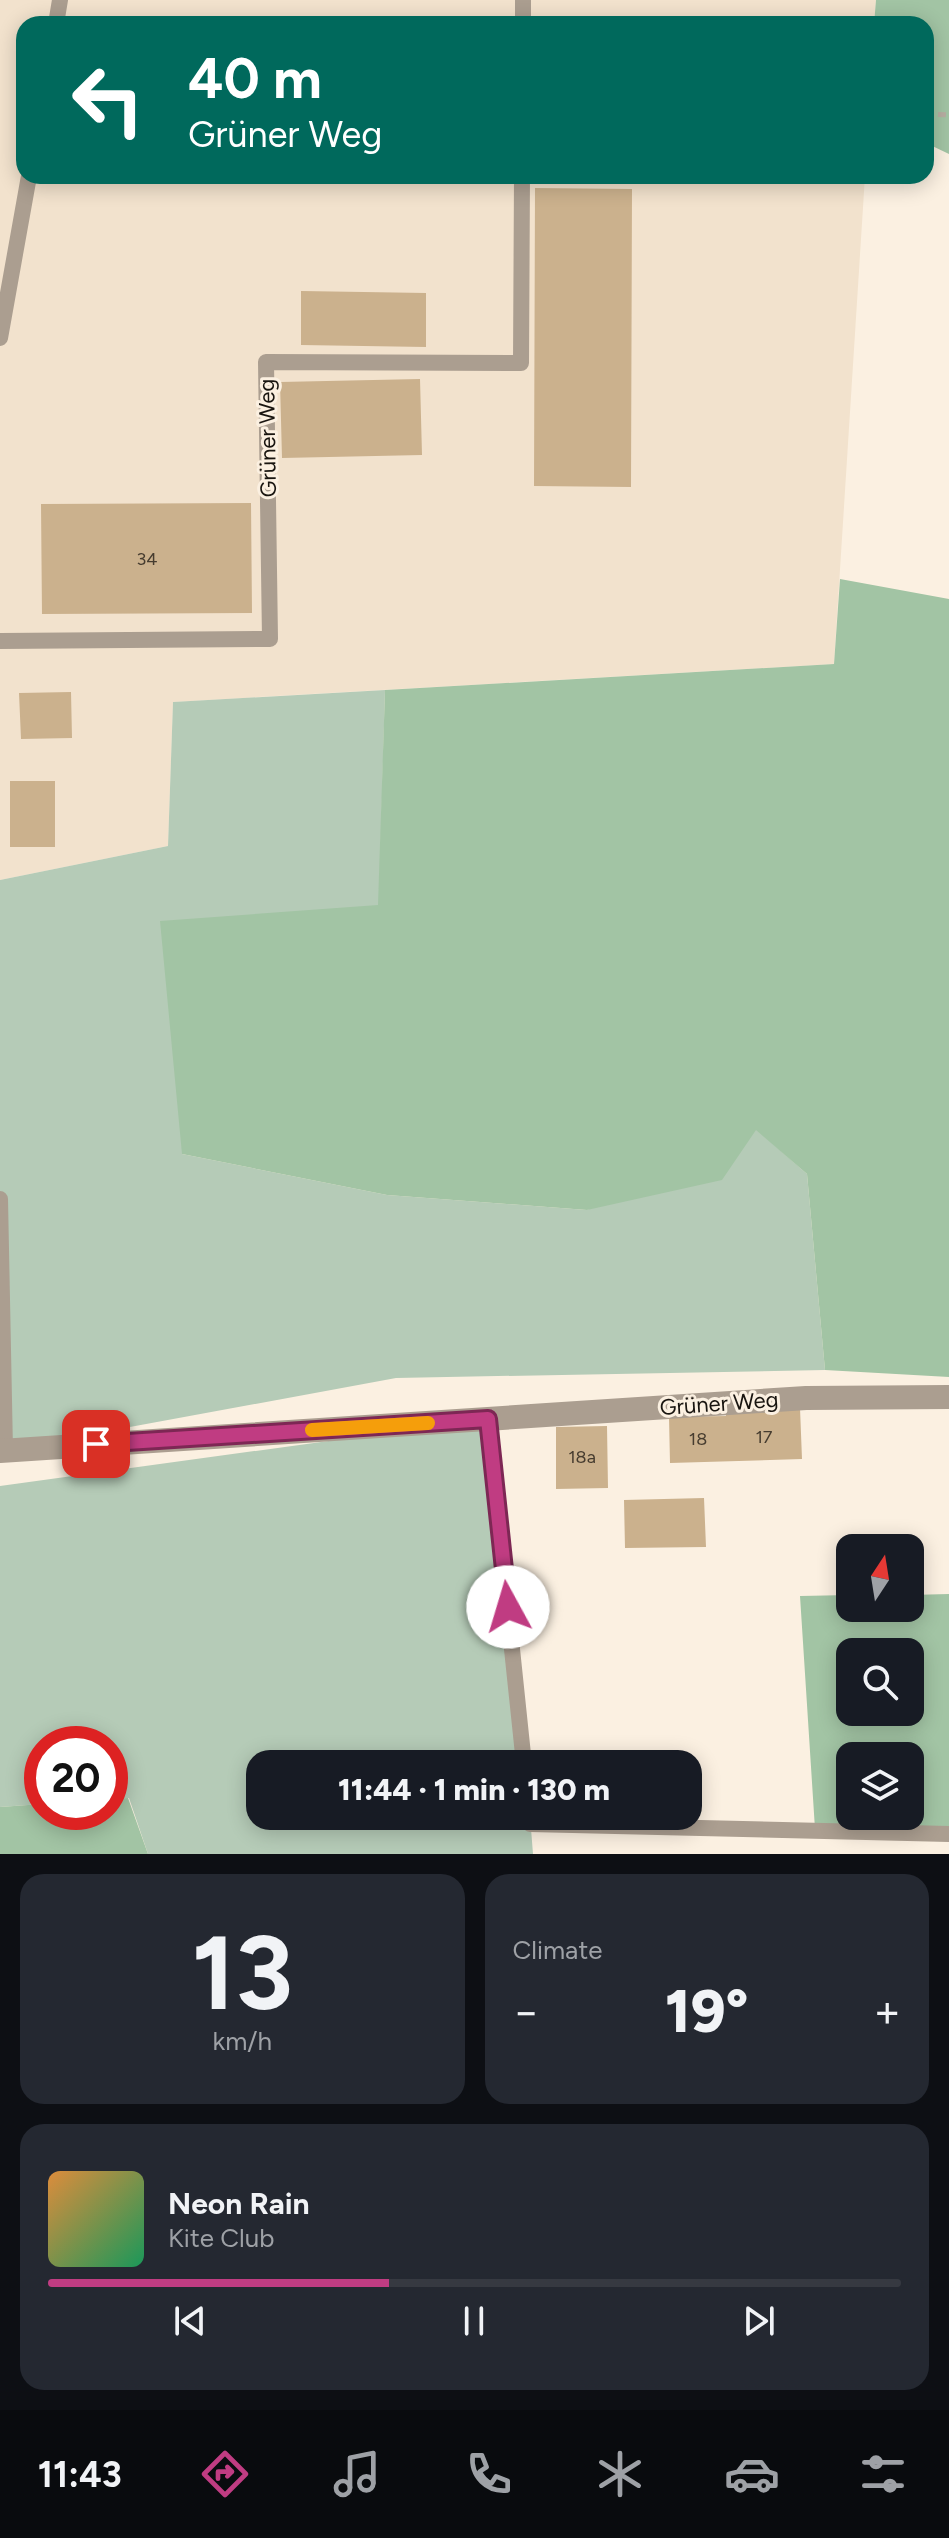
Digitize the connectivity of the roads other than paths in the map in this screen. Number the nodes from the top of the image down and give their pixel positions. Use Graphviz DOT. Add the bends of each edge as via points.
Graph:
graph roads {
  1 [pos="28,184"];
  2 [pos="522,184"];
  3 [pos="0,338"];
  4 [pos="0,641"];
  5 [pos="0,1199"];
  6 [pos="949,1397"];
  7 [pos="488,1419"];
  8 [pos="3,1451"];
  9 [pos="523,1750"];
  10 [pos="702,1828"];
  11 [pos="949,1834"];
  1 -- 3 [label="lane"];
  2 -- 4 [label="lane, Grüner Weg" via="521,363 266,362 270,639"];
  5 -- 8 [label="lane, Grüner Weg"];
  6 -- 7 [label="street, Grüner Weg" via="806,1398"];
  7 -- 8 [label="street, Grüner Weg"];
  7 -- 9 [label="lane"];
  10 -- 11 [label="lane"];
}
